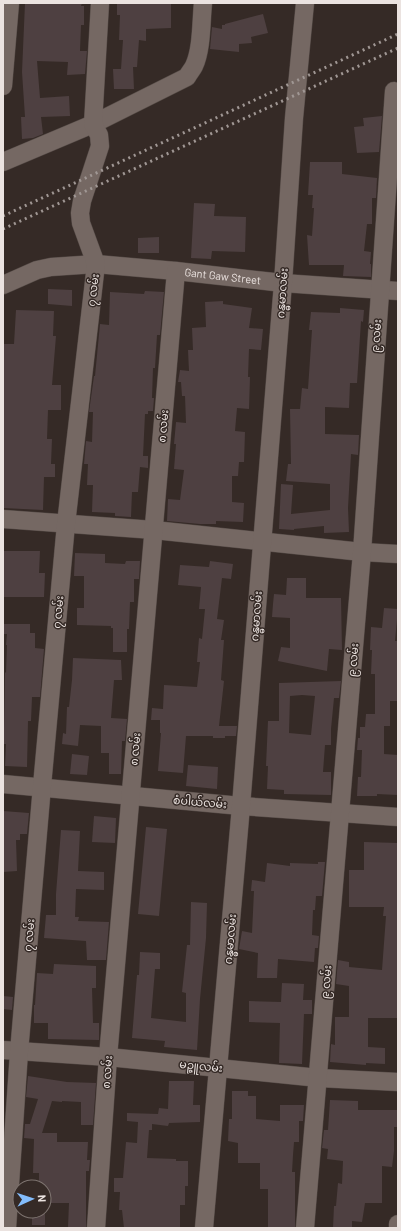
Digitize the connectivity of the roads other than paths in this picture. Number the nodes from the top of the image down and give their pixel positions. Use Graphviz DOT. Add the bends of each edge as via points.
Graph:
graph roads {
  1 [pos="10,3"];
  2 [pos="100,3"];
  3 [pos="202,3"];
  4 [pos="305,3"];
  5 [pos="3,86"];
  6 [pos="394,91"];
  7 [pos="93,124"];
  8 [pos="3,162"];
  9 [pos="96,264"];
  10 [pos="176,271"];
  11 [pos="283,283"];
  12 [pos="3,286"];
  13 [pos="379,289"];
  14 [pos="398,291"];
  15 [pos="3,519"];
  16 [pos="66,524"];
  17 [pos="154,530"];
  18 [pos="261,542"];
  19 [pos="362,552"];
  20 [pos="398,554"];
  21 [pos="3,784"];
  22 [pos="42,786"];
  23 [pos="131,796"];
  24 [pos="241,806"];
  25 [pos="340,813"];
  26 [pos="398,817"];
  27 [pos="11,1051"];
  28 [pos="108,1057"];
  29 [pos="218,1068"];
  30 [pos="319,1078"];
  31 [pos="398,1082"];
  32 [pos="398,1224"];
  33 [pos="7,1228"];
  34 [pos="96,1228"];
  35 [pos="204,1228"];
  36 [pos="306,1228"];
  37 [pos="398,1228"];
  1 -- 5 [label="street"];
  2 -- 7 [label="street, ၇ လမ်း"];
  3 -- 7 [label="street" via="196,62 187,77"];
  4 -- 11 [label="street, ဂန္ဓမာလမ်း" via="293,126"];
  6 -- 13 [label="street, ၉ လမ်း"];
  7 -- 8 [label="street"];
  7 -- 9 [label="street, ၇ လမ်း" via="100,146 80,213"];
  9 -- 10 [label="street, Gant Gaw Street"];
  9 -- 12 [label="street, Gant Gaw Street" via="37,270"];
  9 -- 16 [label="street, ၇ လမ်း"];
  10 -- 11 [label="street, Gant Gaw Street"];
  10 -- 17 [label="street, ၈ လမ်း"];
  11 -- 13 [label="street, Gant Gaw Street"];
  11 -- 18 [label="street, ဂန္ဓမာလမ်း"];
  13 -- 14 [label="street, Gant Gaw Street"];
  13 -- 19 [label="street, ၉ လမ်း"];
  15 -- 16 [label="street"];
  16 -- 17 [label="street"];
  16 -- 22 [label="street, ၇ လမ်း"];
  17 -- 18 [label="street"];
  17 -- 23 [label="street, ၈ လမ်း"];
  18 -- 19 [label="street"];
  18 -- 24 [label="street, ဂန္ဓမာလမ်း"];
  19 -- 20 [label="street"];
  19 -- 25 [label="street, ၉ လမ်း"];
  21 -- 22 [label="street, စံပါယ်လမ်း"];
  22 -- 23 [label="street, စံပါယ်လမ်း"];
  22 -- 27 [label="street, ၇ လမ်း"];
  23 -- 24 [label="street, စံပါယ်လမ်း"];
  23 -- 28 [label="street, ၈ လမ်း"];
  24 -- 25 [label="street, စံပါယ်လမ်း"];
  24 -- 29 [label="street, ဂန္ဓမာလမ်း"];
  25 -- 26 [label="street, စံပါယ်လမ်း"];
  25 -- 30 [label="street, ၉ လမ်း"];
  27 -- 28 [label="street, မဉ္ဇူလမ်း"];
  27 -- 33 [label="street, ၇ လမ်း"];
  28 -- 29 [label="street, မဉ္ဇူလမ်း"];
  28 -- 34 [label="street, ၈ လမ်း"];
  29 -- 30 [label="street, မဉ္ဇူလမ်း"];
  29 -- 35 [label="street, ဂန္ဓမာလမ်း"];
  30 -- 31 [label="street, မဉ္ဇူလမ်း"];
  30 -- 36 [label="street, ၉ လမ်း"];
  32 -- 37 [label="street"];
}
